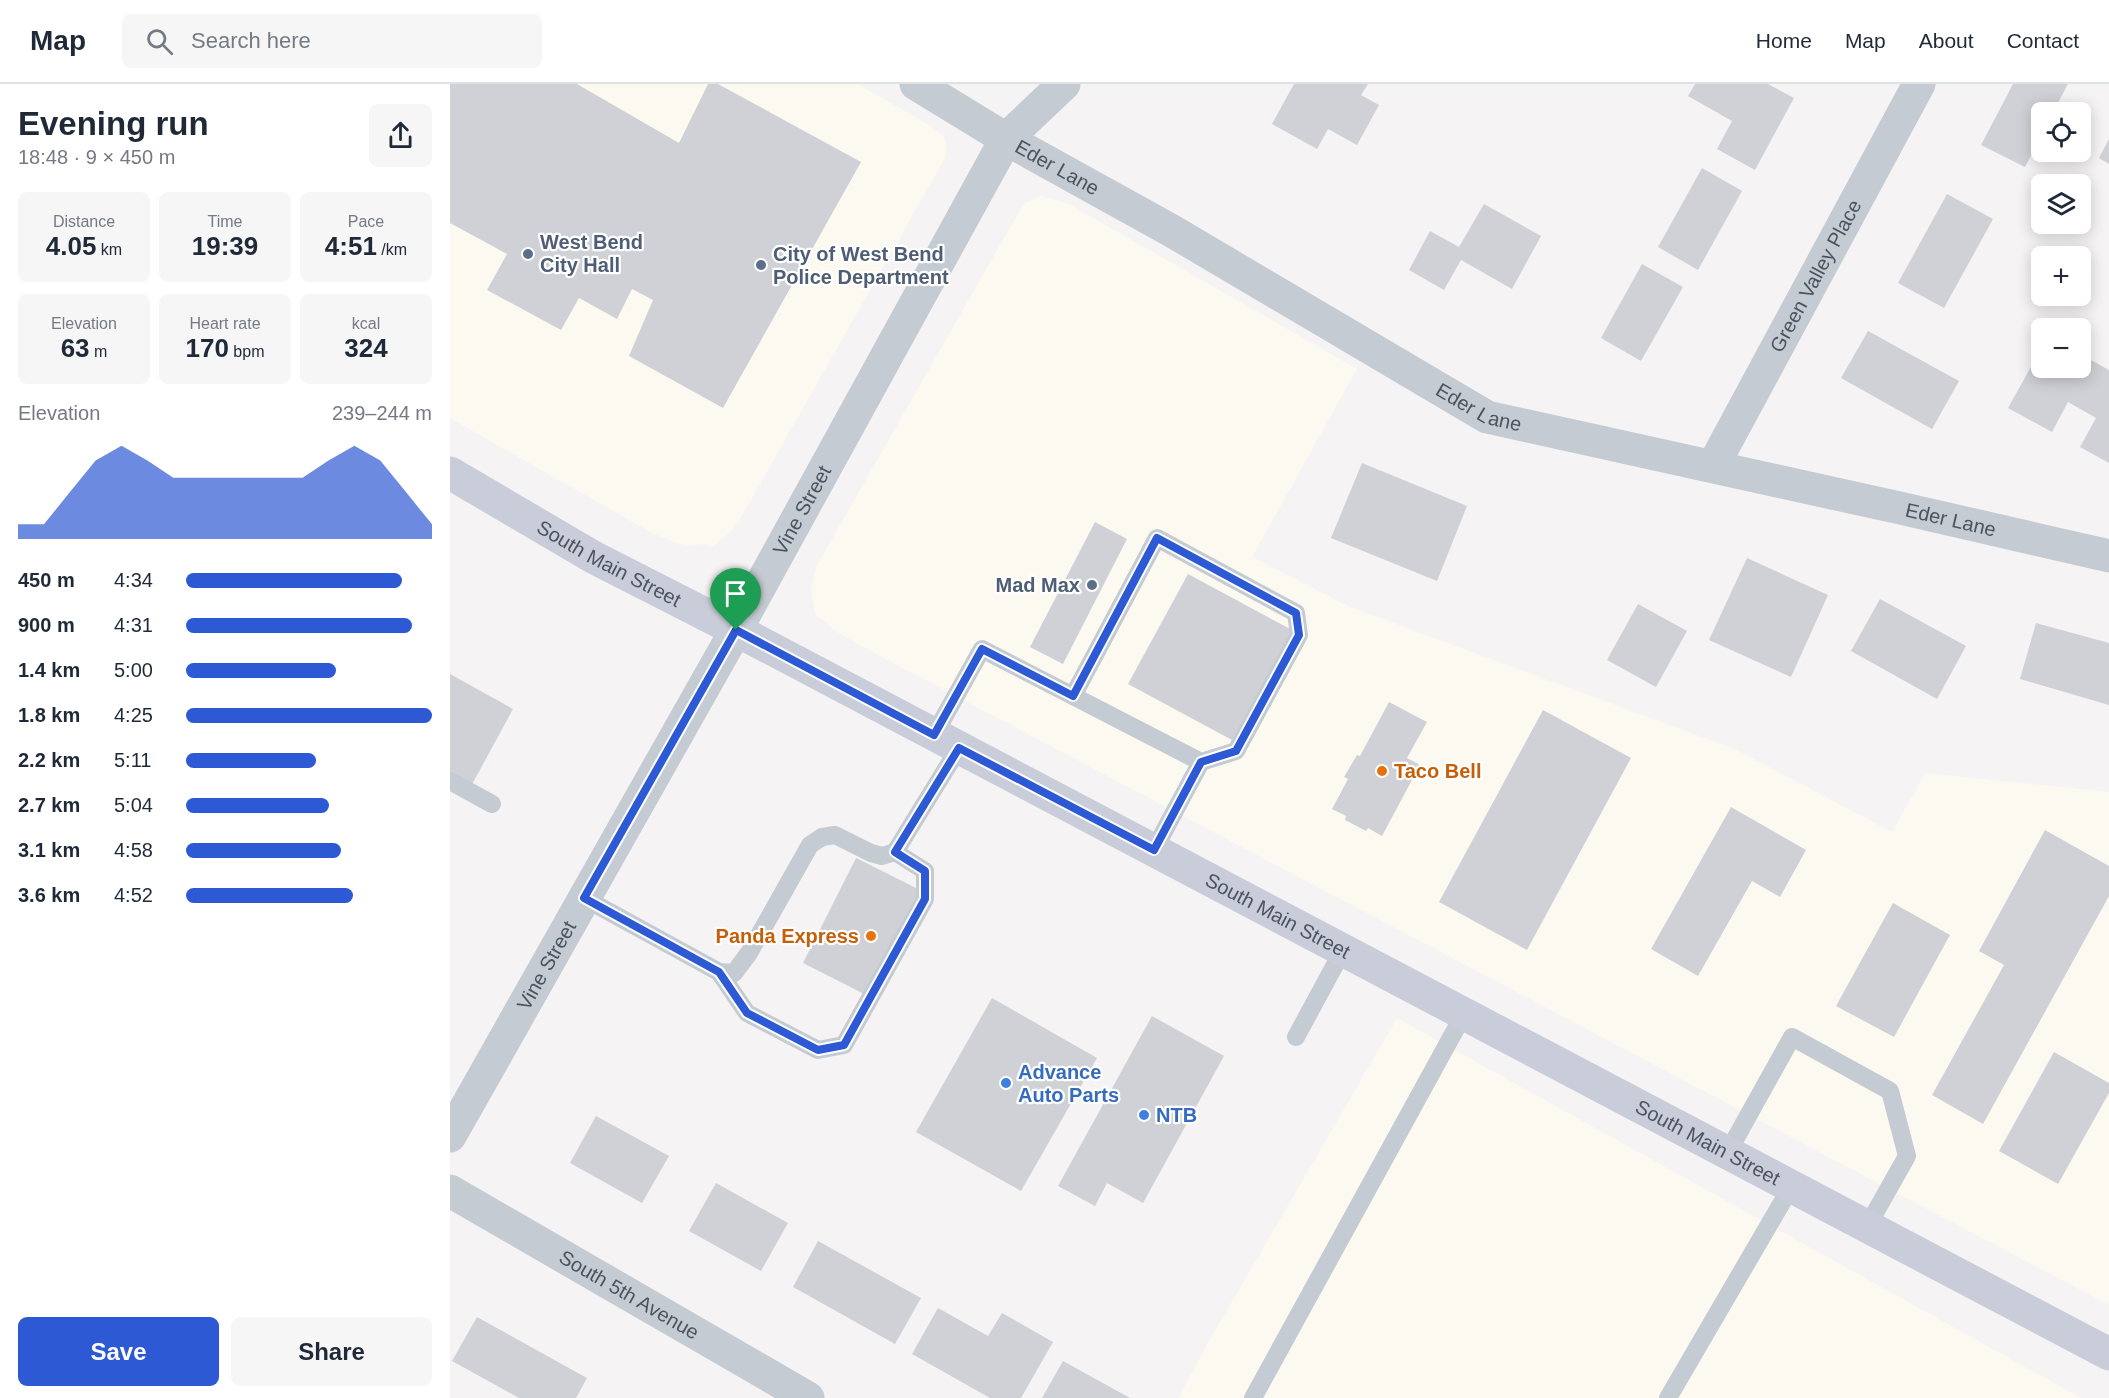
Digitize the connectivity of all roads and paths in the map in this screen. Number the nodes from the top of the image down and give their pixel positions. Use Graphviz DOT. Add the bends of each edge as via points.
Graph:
graph roads {
  1 [pos="916,84"];
  2 [pos="1064,84"];
  3 [pos="1919,84"];
  4 [pos="1006,139"];
  5 [pos="1713,466"];
  6 [pos="450,473"];
  7 [pos="2109,556"];
  8 [pos="736,630"];
  9 [pos="1073,696"];
  10 [pos="947,741"];
  11 [pos="1201,762"];
  12 [pos="450,781"];
  13 [pos="492,804"];
  14 [pos="1154,850"];
  15 [pos="895,852"];
  16 [pos="584,898"];
  17 [pos="1343,950"];
  18 [pos="719,972"];
  19 [pos="1464,1014"];
  20 [pos="1296,1037"];
  21 [pos="451,1130"];
  22 [pos="1728,1152"];
  23 [pos="1791,1187"];
  24 [pos="450,1191"];
  25 [pos="1867,1227"];
  26 [pos="2109,1354"];
  27 [pos="808,1398"];
  28 [pos="1253,1398"];
  29 [pos="1668,1398"];
  1 -- 4 [label="street, Eder Lane"];
  2 -- 4 [label="street, Vine Street"];
  3 -- 5 [label="street, Green Valley Place"];
  4 -- 5 [label="street, Eder Lane" via="1172,231 1487,417"];
  4 -- 8 [label="street, Vine Street"];
  5 -- 7 [label="street, Eder Lane"];
  6 -- 8 [label="main road, South Main Street" via="593,556"];
  8 -- 10 [label="main road, South Main Street"];
  8 -- 16 [label="street, Vine Street"];
  9 -- 10 [label="lane" via="982,649"];
  9 -- 11 [label="lane"];
  9 -- 11 [label="lane" via="1157,538 1296,613 1299,635 1236,751"];
  10 -- 14 [label="main road, South Main Street"];
  10 -- 15 [label="lane"];
  11 -- 14 [label="lane"];
  12 -- 13 [label="lane"];
  14 -- 17 [label="main road, South Main Street"];
  15 -- 18 [label="lane" via="882,856 871,853 835,835 810,845 744,960 734,973"];
  15 -- 18 [label="lane" via="925,871 925,899 844,1045 818,1050 747,1013"];
  16 -- 18 [label="lane"];
  16 -- 21 [label="street, Vine Street"];
  17 -- 19 [label="main road, South Main Street"];
  17 -- 20 [label="lane"];
  19 -- 22 [label="main road, South Main Street"];
  19 -- 28 [label="lane"];
  22 -- 23 [label="main road, South Main Street"];
  22 -- 25 [label="lane" via="1792,1037 1890,1091 1907,1156"];
  23 -- 25 [label="main road, South Main Street"];
  23 -- 29 [label="lane"];
  24 -- 27 [label="street, South 5th Avenue"];
  25 -- 26 [label="main road, South Main Street"];
}
